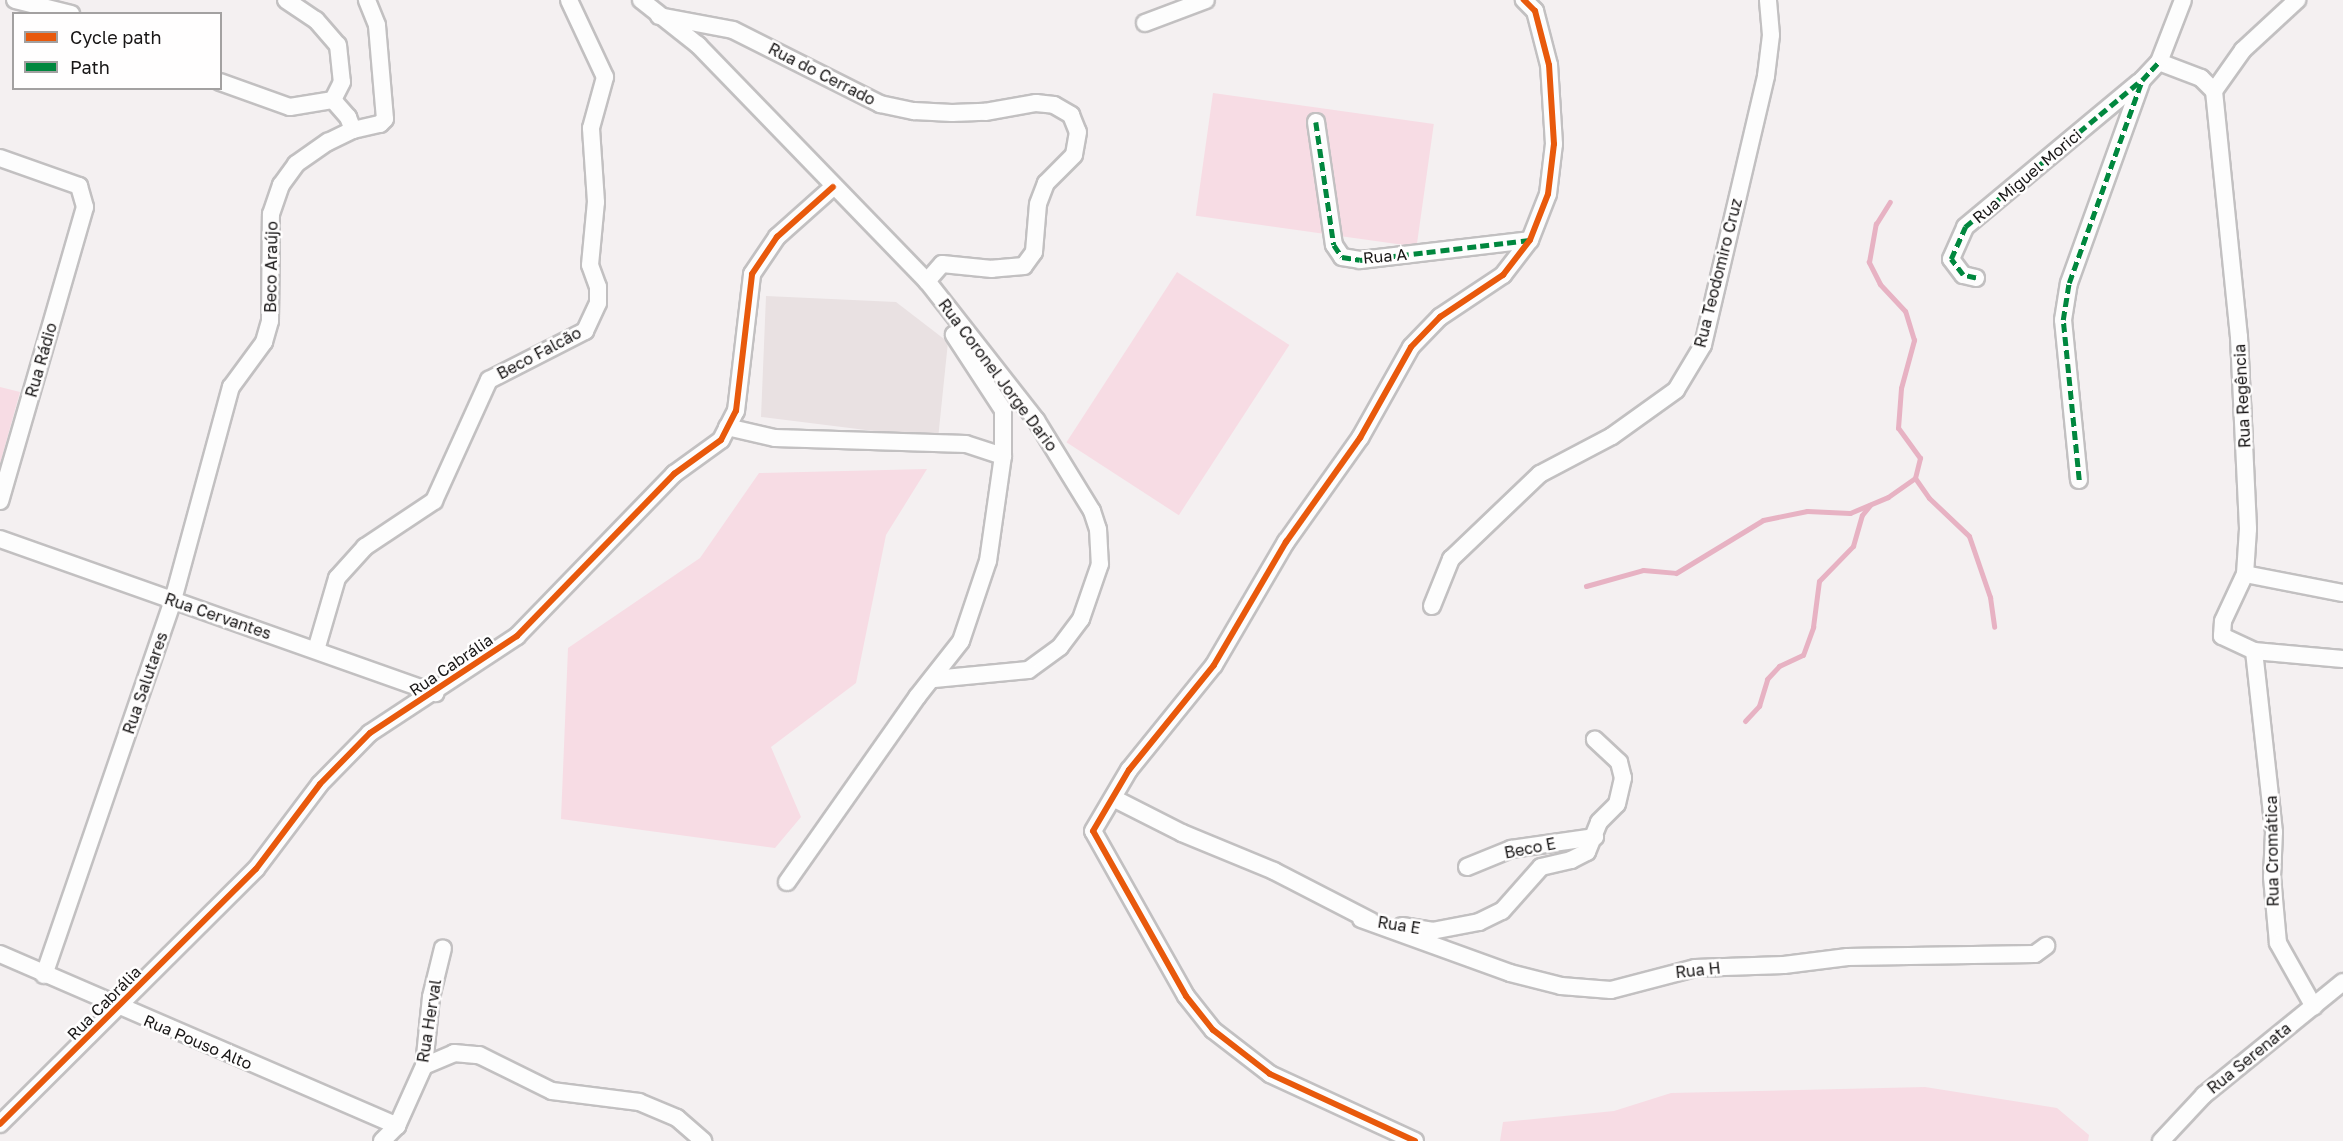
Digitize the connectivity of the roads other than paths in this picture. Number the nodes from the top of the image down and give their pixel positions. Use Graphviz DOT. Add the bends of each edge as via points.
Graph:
graph roads {
  1 [pos="15,0"];
  2 [pos="286,0"];
  3 [pos="367,0"];
  4 [pos="569,0"];
  5 [pos="641,0"];
  6 [pos="1206,0"];
  7 [pos="1768,0"];
  8 [pos="2183,0"];
  9 [pos="2296,0"];
  10 [pos="1529,6"];
  11 [pos="68,8"];
  12 [pos="658,16"];
  13 [pos="1145,22"];
  14 [pos="2159,62"];
  15 [pos="2142,80"];
  16 [pos="222,83"];
  17 [pos="2214,91"];
  18 [pos="333,100"];
  19 [pos="1316,122"];
  20 [pos="353,130"];
  21 [pos="0,158"];
  22 [pos="833,187"];
  23 [pos="1530,240"];
  24 [pos="1976,278"];
  25 [pos="927,281"];
  26 [pos="954,335"];
  27 [pos="231,387"];
  28 [pos="727,427"];
  29 [pos="1003,456"];
  30 [pos="2079,480"];
  31 [pos="0,501"];
  32 [pos="0,539"];
  33 [pos="2246,574"];
  34 [pos="2343,593"];
  35 [pos="174,600"];
  36 [pos="1432,606"];
  37 [pos="316,650"];
  38 [pos="2254,651"];
  39 [pos="2343,659"];
  40 [pos="934,679"];
  41 [pos="436,693"];
  42 [pos="1595,740"];
  43 [pos="1115,799"];
  44 [pos="1595,837"];
  45 [pos="1467,867"];
  46 [pos="787,882"];
  47 [pos="1361,919"];
  48 [pos="2046,946"];
  49 [pos="443,948"];
  50 [pos="0,954"];
  51 [pos="44,975"];
  52 [pos="2343,982"];
  53 [pos="2313,1007"];
  54 [pos="118,1008"];
  55 [pos="424,1066"];
  56 [pos="0,1124"];
  57 [pos="397,1126"];
  58 [pos="382,1141"];
  59 [pos="704,1141"];
  60 [pos="1415,1141"];
  61 [pos="2162,1141"];
  1 -- 11 [label="street"];
  2 -- 18 [label="street" via="316,20 338,45 342,82"];
  3 -- 20 [label="street, Beco Araújo" via="377,25 385,119 380,124"];
  4 -- 37 [label="street, Beco Falcão" via="606,82 591,128 596,202 590,265 598,287 598,303 585,331 489,380 434,501 365,548 337,578"];
  5 -- 12 [label="street, Rua Coronel Jorge Dario"];
  6 -- 13 [label="street"];
  7 -- 36 [label="street, Rua Teodomiro Cruz" via="1771,35 1766,76 1703,345 1676,390 1612,436 1540,474 1459,551 1442,574"];
  8 -- 14 [label="street"];
  9 -- 17 [label="street" via="2243,50"];
  10 -- 23 [label="street" via="1549,65 1554,144 1548,194"];
  12 -- 22 [label="street, Rua Coronel Jorge Dario" via="698,45"];
  12 -- 25 [label="street, Rua do Cerrado" via="733,30 880,104 952,113 1018,108 1036,102 1054,105 1071,115 1078,132 1074,154 1046,183 1038,204 1034,252 1024,266 992,269 942,264"];
  14 -- 15 [label="street"];
  14 -- 17 [label="street" via="2201,78"];
  15 -- 24 [label="street, Rua Miguel Morici" via="1965,228 1951,259 1963,275"];
  15 -- 30 [label="street" via="2069,283 2063,320"];
  16 -- 18 [label="street" via="290,107"];
  17 -- 33 [label="street, Rua Regência" via="2239,337 2248,529"];
  18 -- 20 [label="street" via="348,117"];
  19 -- 23 [label="street, Rua A" via="1334,245 1342,257 1360,260"];
  20 -- 27 [label="street, Beco Araújo" via="296,164 281,185 271,214 270,321 264,342"];
  21 -- 31 [label="street, Rua Rádio" via="79,186 85,207"];
  22 -- 25 [label="street, Rua Coronel Jorge Dario"];
  22 -- 28 [label="street, Rua Cabrália" via="777,237 752,274 736,411"];
  23 -- 43 [label="street" via="1503,275 1433,323 1411,347 1360,438 1286,542 1214,665 1129,770"];
  25 -- 40 [label="street, Rua Coronel Jorge Dario" via="1036,420 1092,511 1100,544 1100,564 1091,596 1081,619 1060,647 1028,670"];
  26 -- 29 [label="street" via="1003,410"];
  27 -- 35 [label="street, Rua Salutares"];
  28 -- 29 [label="street" via="775,438 966,444"];
  28 -- 41 [label="street, Rua Cabrália" via="721,440 674,474 517,636"];
  29 -- 40 [label="street" via="988,561 961,641"];
  32 -- 35 [label="street, Rua Cervantes"];
  33 -- 34 [label="street"];
  33 -- 38 [label="street, Rua Regência" via="2223,621 2222,636"];
  35 -- 37 [label="street, Rua Cervantes"];
  35 -- 51 [label="street, Rua Salutares"];
  37 -- 41 [label="street, Rua Cervantes"];
  38 -- 39 [label="street, Rua Regência"];
  38 -- 53 [label="street, Rua Cromática" via="2274,832 2272,877 2278,943"];
  40 -- 46 [label="street"];
  41 -- 54 [label="street, Rua Cabrália" via="370,733 320,784 256,869"];
  42 -- 44 [label="street, Rua E" via="1619,762 1623,778 1617,804 1599,822"];
  43 -- 47 [label="street, Rua E" via="1182,833 1274,871"];
  43 -- 60 [label="street" via="1093,831 1186,996 1213,1030 1270,1074"];
  44 -- 45 [label="street, Beco E" via="1511,849"];
  44 -- 47 [label="street, Rua E" via="1587,852 1541,867 1503,911 1479,922 1432,931"];
  47 -- 48 [label="street, Rua H" via="1510,973 1561,986 1611,990 1695,968 1784,965 1847,957 2035,954"];
  49 -- 55 [label="street, Rua Herval" via="431,997"];
  50 -- 51 [label="street, Rua Pouso Alto"];
  51 -- 54 [label="street, Rua Pouso Alto"];
  52 -- 53 [label="street, Rua Serenata"];
  53 -- 61 [label="street, Rua Serenata" via="2204,1095"];
  54 -- 56 [label="street, Rua Cabrália"];
  54 -- 57 [label="street, Rua Pouso Alto"];
  55 -- 57 [label="street, Rua Herval"];
  55 -- 59 [label="street" via="454,1053 479,1054 552,1091 639,1102 677,1118"];
  57 -- 58 [label="street"];
}
